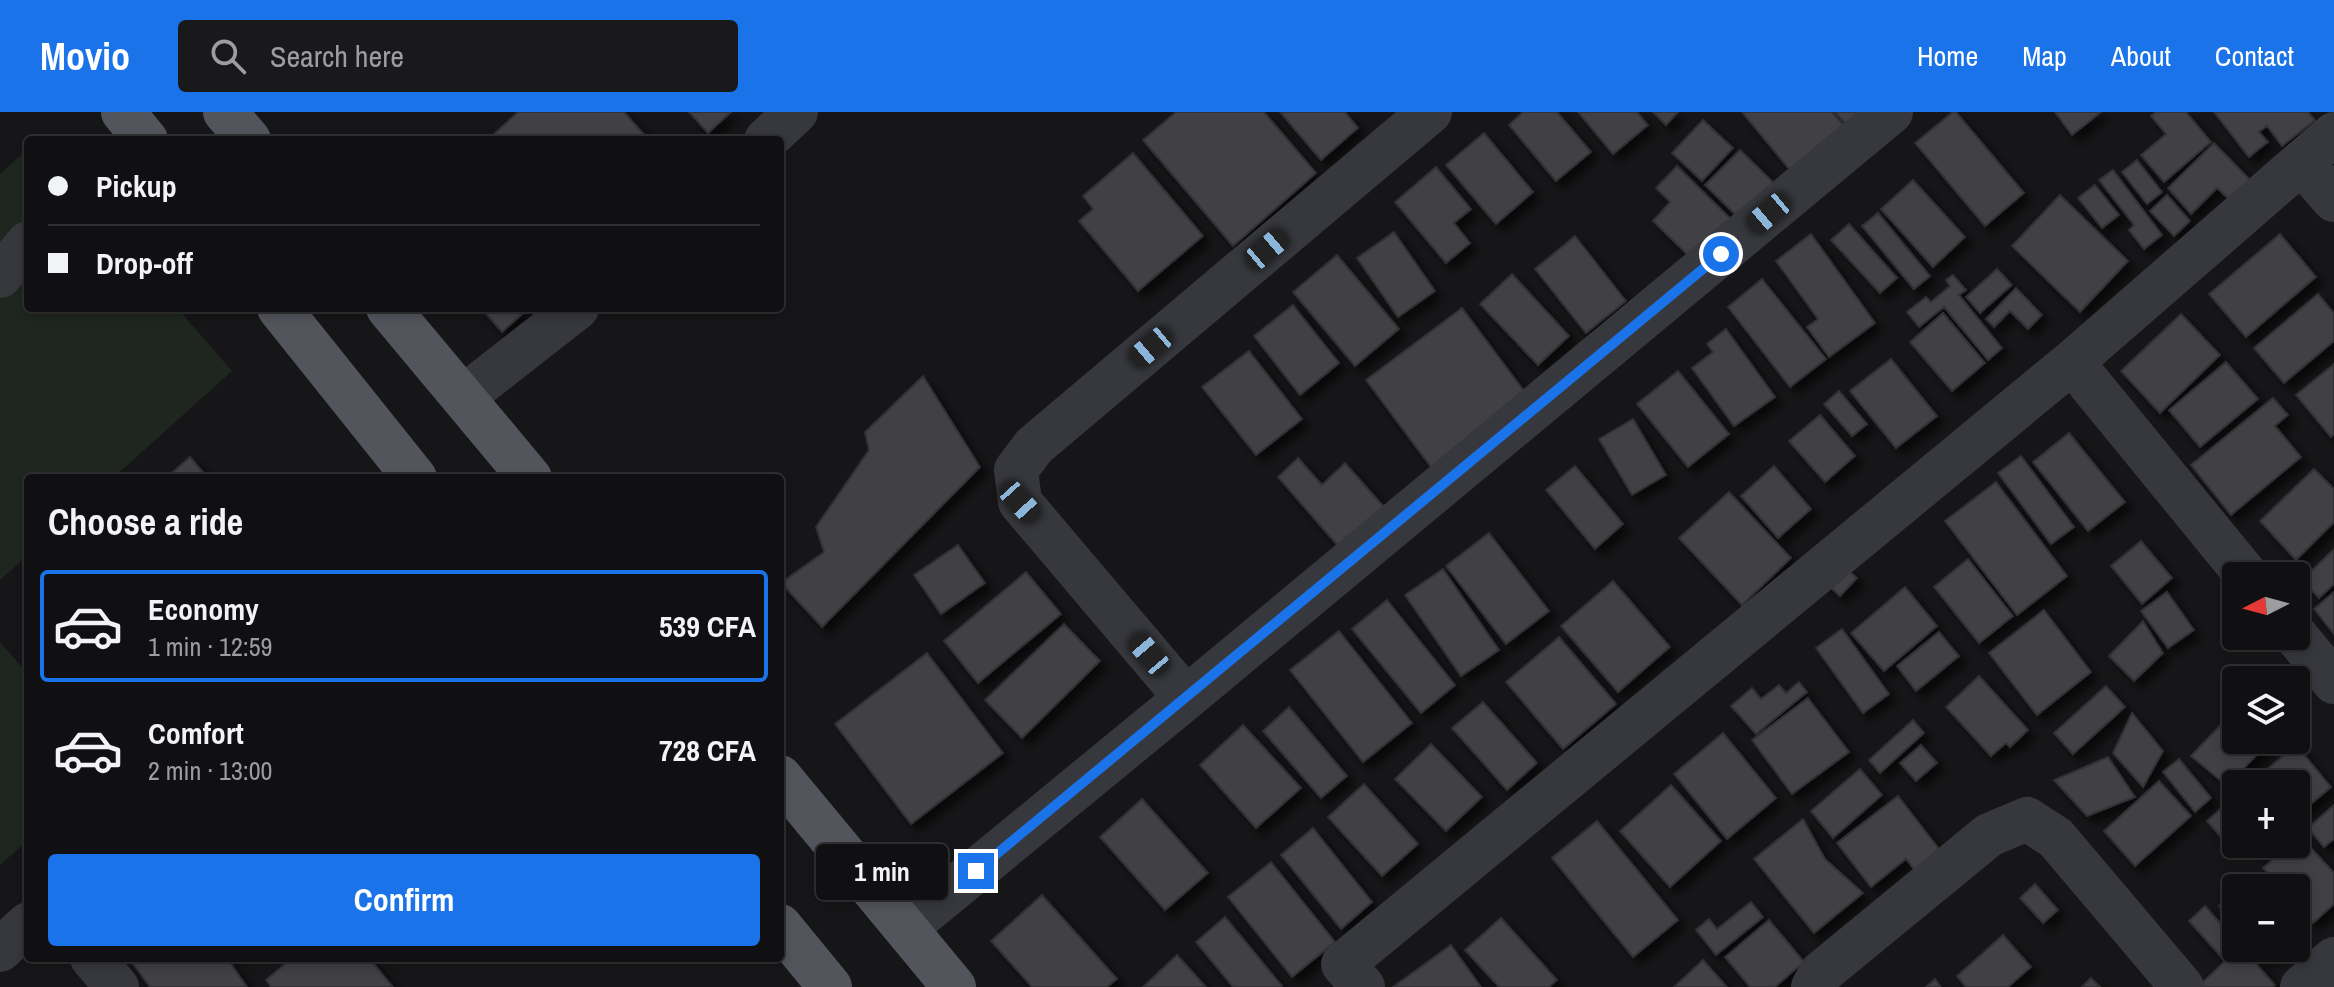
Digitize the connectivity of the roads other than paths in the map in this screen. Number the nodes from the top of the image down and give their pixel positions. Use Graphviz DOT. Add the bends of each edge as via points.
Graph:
graph roads {
  1 [pos="225,112"];
  2 [pos="796,112"];
  3 [pos="1430,112"];
  4 [pos="1891,112"];
  5 [pos="2334,134"];
  6 [pos="246,136"];
  7 [pos="770,136"];
  8 [pos="2302,163"];
  9 [pos="2334,200"];
  10 [pos="24,248"];
  11 [pos="0,276"];
  12 [pos="282,312"];
  13 [pos="391,312"];
  14 [pos="572,312"];
  15 [pos="2072,362"];
  16 [pos="463,397"];
  17 [pos="412,474"];
  18 [pos="527,474"];
  19 [pos="2236,562"];
  20 [pos="2308,650"];
  21 [pos="2334,682"];
  22 [pos="1186,698"];
  23 [pos="784,782"];
  24 [pos="24,928"];
  25 [pos="906,928"];
  26 [pos="784,931"];
  27 [pos="0,950"];
  28 [pos="2334,959"];
  29 [pos="95,962"];
  30 [pos="117,987"];
  31 [pos="830,987"];
  32 [pos="954,987"];
  33 [pos="1363,987"];
  34 [pos="1813,987"];
  35 [pos="2182,987"];
  36 [pos="2302,987"];
  1 -- 6 [label="main road"];
  2 -- 7 [label="street"];
  3 -- 22 [label="street" via="1034,446 1016,470 1020,502"];
  4 -- 22 [label="street"];
  5 -- 8 [label="street"];
  8 -- 9 [label="street"];
  8 -- 15 [label="street"];
  10 -- 11 [label="street"];
  12 -- 17 [label="main road"];
  13 -- 16 [label="main road"];
  14 -- 16 [label="street"];
  15 -- 19 [label="street"];
  15 -- 33 [label="street" via="1343,964"];
  16 -- 18 [label="main road"];
  20 -- 21 [label="street"];
  22 -- 25 [label="street"];
  23 -- 25 [label="main road"];
  24 -- 27 [label="street"];
  25 -- 32 [label="main road"];
  26 -- 31 [label="main road"];
  28 -- 36 [label="street"];
  29 -- 30 [label="street"];
  34 -- 35 [label="street" via="1821,973 1989,835 2027,819 2056,838"];
}
